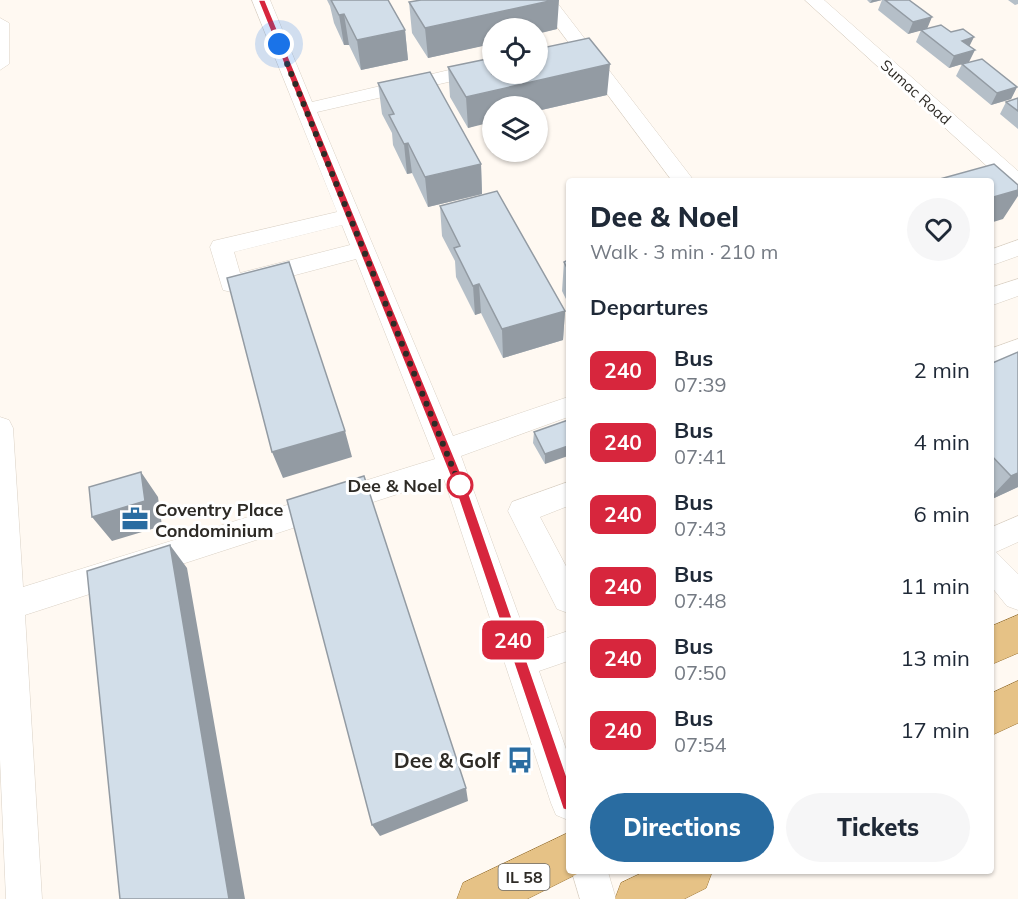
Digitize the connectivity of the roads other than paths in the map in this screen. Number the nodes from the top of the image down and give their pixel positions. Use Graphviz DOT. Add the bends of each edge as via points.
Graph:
graph roads {
  1 [pos="261,0"];
  2 [pos="546,0"];
  3 [pos="814,0"];
  4 [pos="0,23"];
  5 [pos="0,64"];
  6 [pos="482,68"];
  7 [pos="306,109"];
  8 [pos="997,164"];
  9 [pos="976,170"];
  10 [pos="682,178"];
  11 [pos="1018,183"];
  12 [pos="350,216"];
  13 [pos="1018,248"];
  14 [pos="364,249"];
  15 [pos="994,257"];
  16 [pos="1018,287"];
  17 [pos="994,296"];
  18 [pos="1018,348"];
  19 [pos="994,358"];
  20 [pos="566,408"];
  21 [pos="0,428"];
  22 [pos="449,458"];
  23 [pos="566,495"];
  24 [pos="1018,528"];
  25 [pos="994,539"];
  26 [pos="994,567"];
  27 [pos="566,595"];
  28 [pos="1018,596"];
  29 [pos="9,606"];
  30 [pos="1018,633"];
  31 [pos="994,644"];
  32 [pos="566,647"];
  33 [pos="520,662"];
  34 [pos="1018,701"];
  35 [pos="994,714"];
  36 [pos="566,797"];
  37 [pos="566,856"];
  38 [pos="591,874"];
  39 [pos="686,874"];
  40 [pos="24,899"];
  41 [pos="479,899"];
  42 [pos="598,899"];
  43 [pos="638,899"];
  1 -- 7 [label="street"];
  2 -- 10 [label="street"];
  3 -- 8 [label="street, Sumac Road"];
  4 -- 5 [label="street"];
  6 -- 7 [label="street"];
  7 -- 12 [label="street"];
  8 -- 9 [label="street"];
  8 -- 11 [label="street, Sumac Road"];
  12 -- 14 [label="street"];
  12 -- 14 [label="street" via="221,247 231,284"];
  13 -- 15 [label="street"];
  14 -- 22 [label="street"];
  16 -- 17 [label="street"];
  18 -- 19 [label="street"];
  20 -- 22 [label="street"];
  21 -- 29 [label="street"];
  22 -- 29 [label="street"];
  22 -- 33 [label="street"];
  23 -- 27 [label="street" via="522,512"];
  24 -- 25 [label="street"];
  26 -- 28 [label="street"];
  29 -- 40 [label="street"];
  30 -- 31 [label="main road"];
  32 -- 33 [label="street"];
  33 -- 36 [label="street"];
  34 -- 35 [label="main road"];
  37 -- 41 [label="main road, IL 58"];
  38 -- 42 [label="street"];
  39 -- 43 [label="main road"];
}
